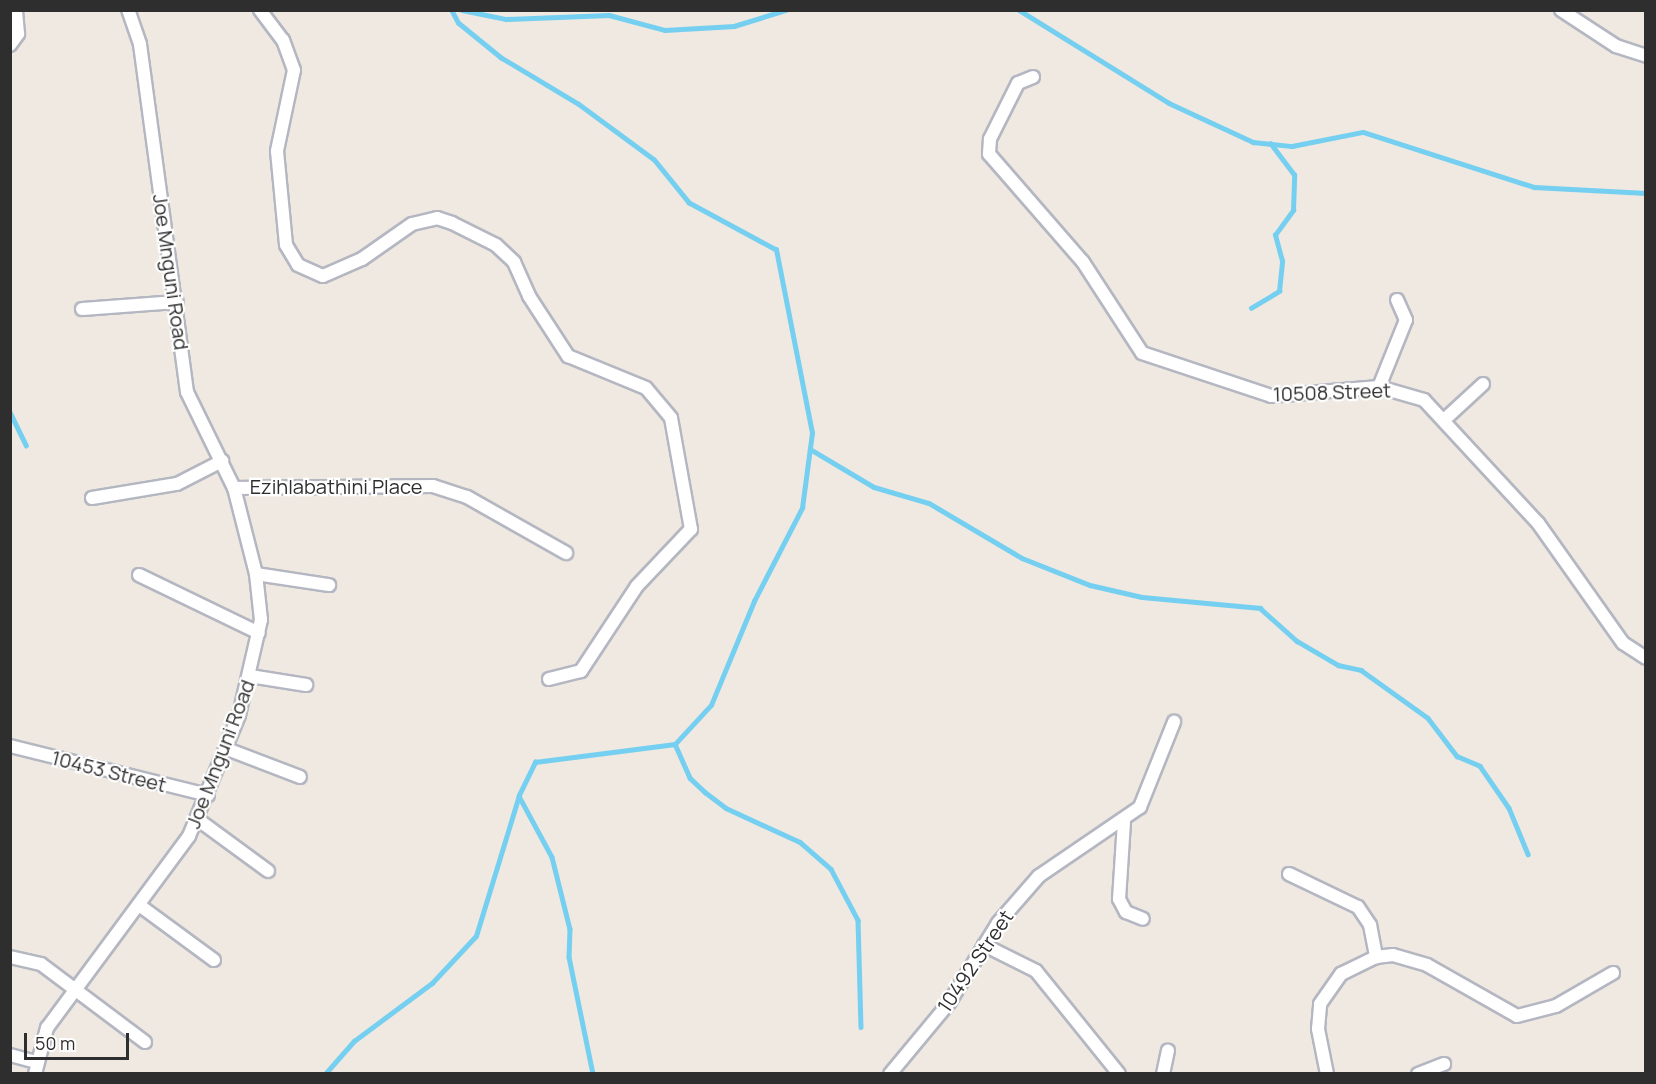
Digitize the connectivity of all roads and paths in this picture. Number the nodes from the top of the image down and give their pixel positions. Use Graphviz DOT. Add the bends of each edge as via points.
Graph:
graph roads {
  1 [pos="16,10"];
  2 [pos="128,10"];
  3 [pos="260,10"];
  4 [pos="1561,10"];
  5 [pos="10,45"];
  6 [pos="1646,56"];
  7 [pos="1033,78"];
  8 [pos="1397,300"];
  9 [pos="177,302"];
  10 [pos="82,309"];
  11 [pos="1483,384"];
  12 [pos="1378,387"];
  13 [pos="1444,420"];
  14 [pos="222,461"];
  15 [pos="234,488"];
  16 [pos="92,498"];
  17 [pos="566,553"];
  18 [pos="256,574"];
  19 [pos="139,575"];
  20 [pos="330,585"];
  21 [pos="259,633"];
  22 [pos="1646,658"];
  23 [pos="250,676"];
  24 [pos="549,679"];
  25 [pos="306,685"];
  26 [pos="1174,722"];
  27 [pos="10,746"];
  28 [pos="226,749"];
  29 [pos="300,777"];
  30 [pos="208,795"];
  31 [pos="197,819"];
  32 [pos="1124,822"];
  33 [pos="268,871"];
  34 [pos="1289,874"];
  35 [pos="139,905"];
  36 [pos="1143,919"];
  37 [pos="984,945"];
  38 [pos="10,957"];
  39 [pos="1376,957"];
  40 [pos="214,960"];
  41 [pos="1613,973"];
  42 [pos="75,988"];
  43 [pos="145,1041"];
  44 [pos="1168,1051"];
  45 [pos="10,1055"];
  46 [pos="1444,1064"];
  47 [pos="36,1068"];
  48 [pos="890,1074"];
  49 [pos="1119,1074"];
  50 [pos="1163,1074"];
  51 [pos="1327,1074"];
  52 [pos="1418,1074"];
  1 -- 5 [label="street" via="18,34"];
  2 -- 9 [label="street, Joe Mnguni Road" via="140,44"];
  3 -- 24 [label="street" via="283,40 294,70 278,151 286,245 298,265 323,276 362,259 412,224 437,218 452,223 496,245 514,262 529,296 568,356 646,388 671,418 691,530 637,586 581,671"];
  4 -- 6 [label="street" via="1592,32"];
  7 -- 12 [label="street, 10508 Street" via="1018,83 989,154 1083,262 1142,353 1271,396"];
  8 -- 12 [label="street" via="1406,320"];
  9 -- 10 [label="street"];
  9 -- 14 [label="street, Joe Mnguni Road" via="187,392"];
  11 -- 13 [label="street"];
  12 -- 13 [label="street, 10508 Street" via="1413,394"];
  13 -- 22 [label="street, 10508 Street" via="1554,541 1623,643"];
  14 -- 15 [label="street, Joe Mnguni Road"];
  14 -- 16 [label="street" via="177,484"];
  15 -- 17 [label="street, Ezihlabathini Place" via="433,486 467,497"];
  15 -- 18 [label="street, Joe Mnguni Road"];
  18 -- 20 [label="street"];
  18 -- 21 [label="street, Joe Mnguni Road"];
  19 -- 21 [label="street"];
  21 -- 23 [label="street, Joe Mnguni Road"];
  23 -- 25 [label="street"];
  23 -- 28 [label="street, Joe Mnguni Road"];
  26 -- 32 [label="street, 10492 Street" via="1146,795"];
  27 -- 30 [label="street, 10453 Street"];
  28 -- 29 [label="street"];
  28 -- 30 [label="street, Joe Mnguni Road"];
  30 -- 31 [label="street, Joe Mnguni Road"];
  31 -- 33 [label="street"];
  31 -- 35 [label="street, Joe Mnguni Road" via="182,848"];
  32 -- 36 [label="street" via="1119,899 1126,912"];
  32 -- 37 [label="street, 10492 Street" via="1053,863 1010,908"];
  34 -- 39 [label="street" via="1359,907 1370,925"];
  35 -- 40 [label="street"];
  35 -- 42 [label="street, Joe Mnguni Road"];
  37 -- 48 [label="street, 10492 Street" via="949,1003"];
  37 -- 49 [label="street" via="1036,971"];
  38 -- 42 [label="street" via="41,964"];
  39 -- 41 [label="street" via="1393,955 1427,965 1517,1016 1556,1006"];
  39 -- 51 [label="street" via="1341,974 1320,1004 1318,1036"];
  42 -- 43 [label="street"];
  42 -- 47 [label="street, Joe Mnguni Road" via="47,1028"];
  44 -- 50 [label="street"];
  45 -- 47 [label="street"];
  46 -- 52 [label="street"];
}
